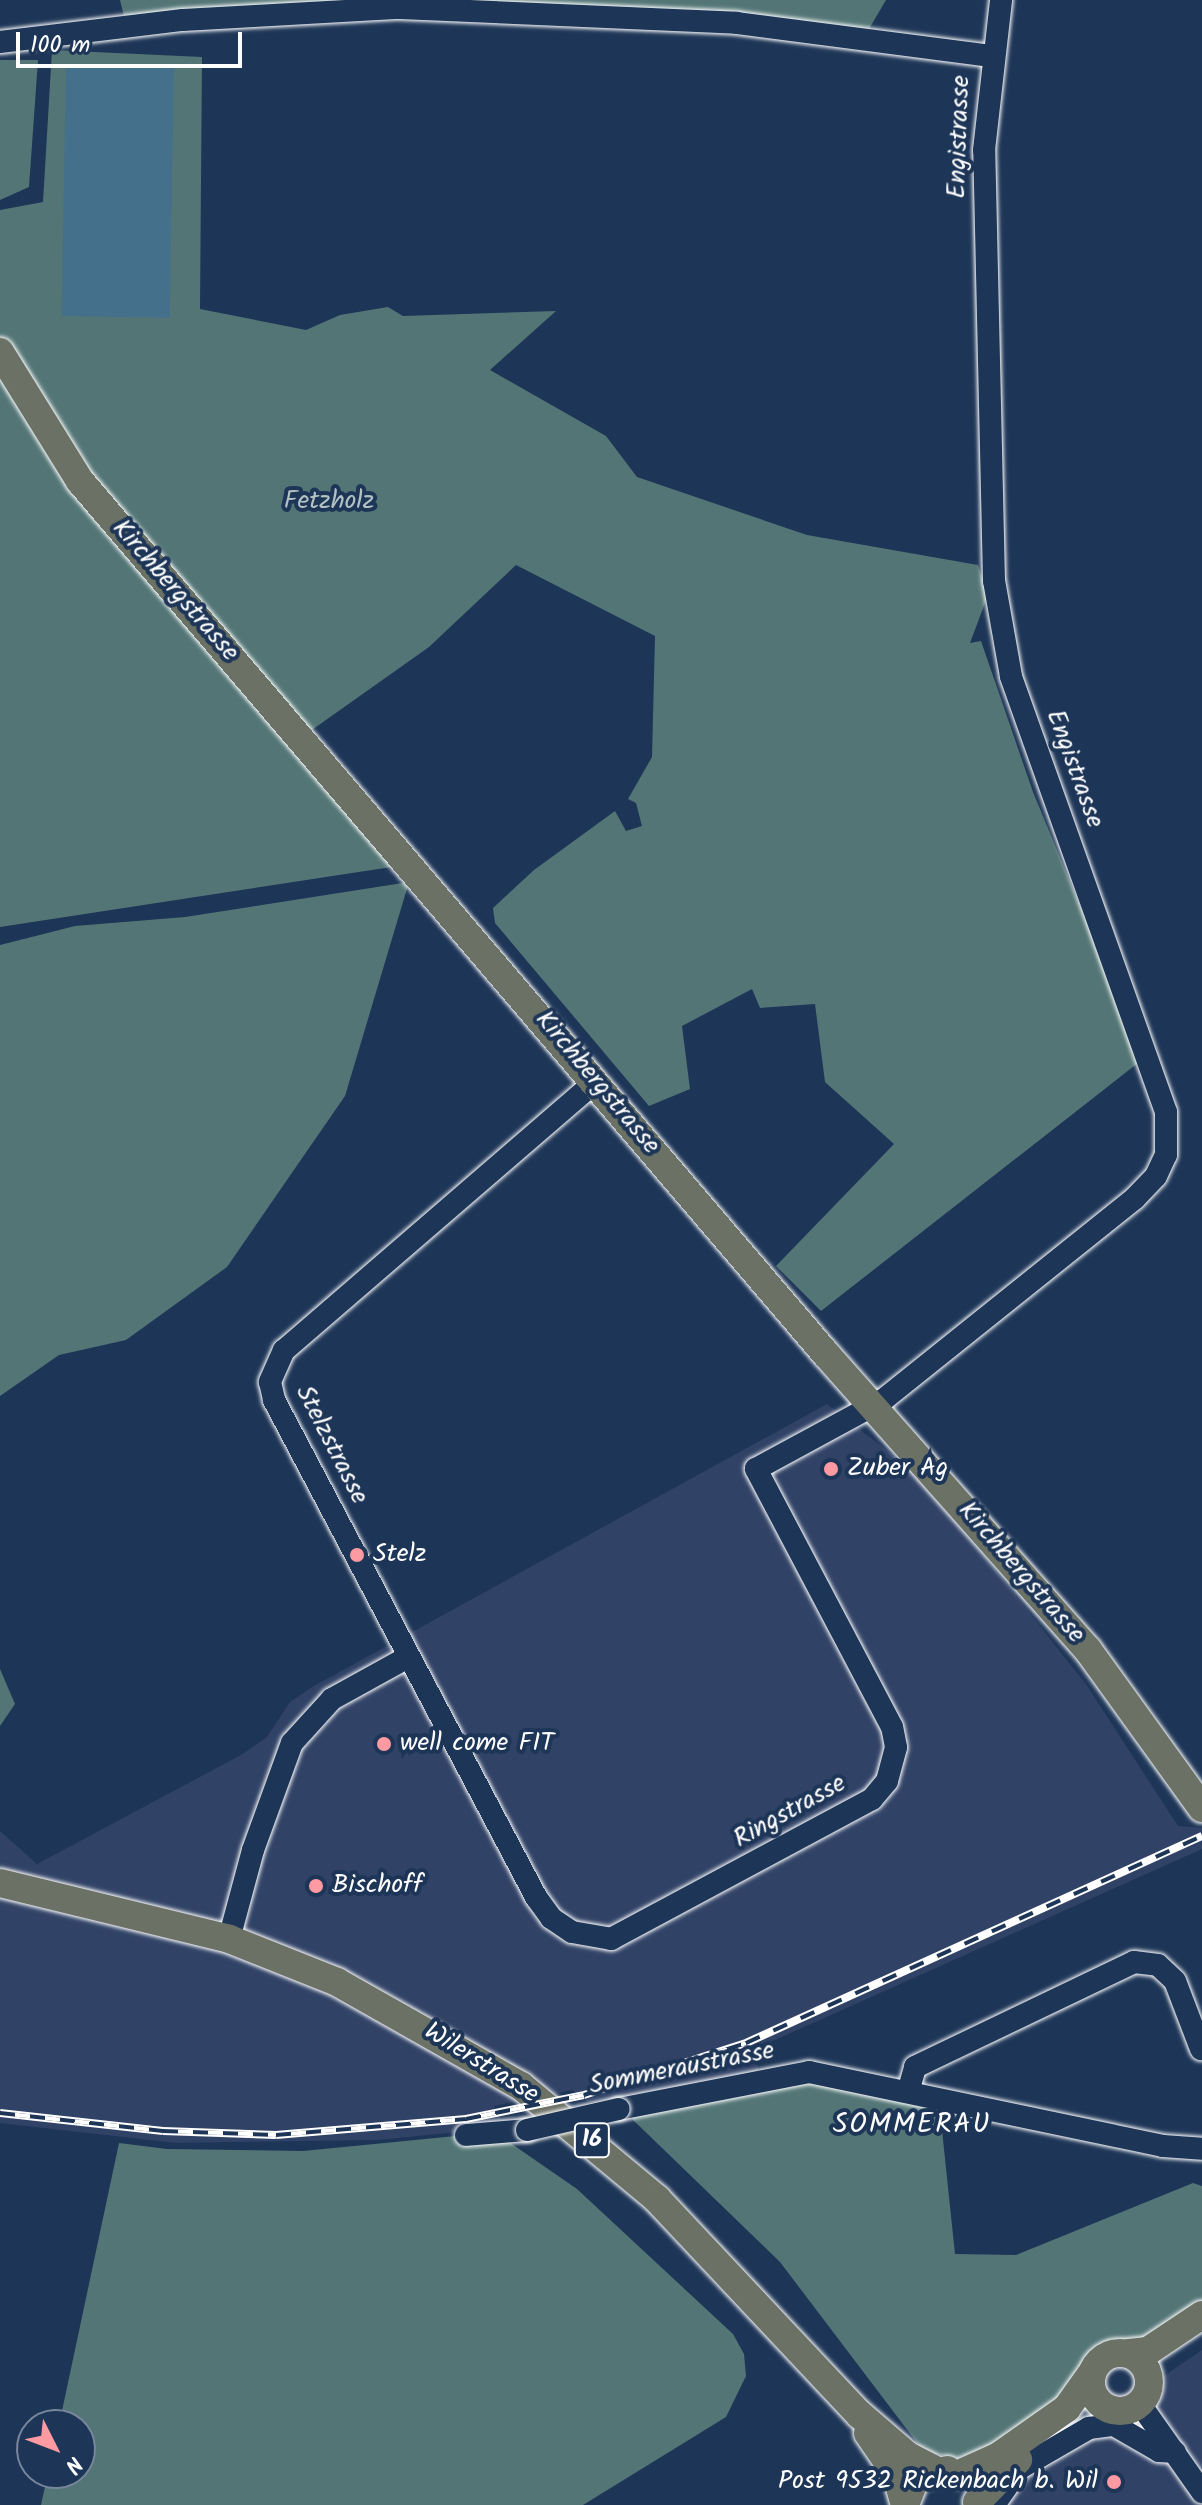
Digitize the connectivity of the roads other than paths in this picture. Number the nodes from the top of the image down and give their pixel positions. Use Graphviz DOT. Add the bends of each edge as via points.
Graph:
graph roads {
  1 [pos="1001,0"];
  2 [pos="0,42"];
  3 [pos="992,56"];
  4 [pos="0,352"];
  5 [pos="595,1082"];
  6 [pos="872,1407"];
  7 [pos="408,1657"];
  8 [pos="1202,1808"];
  9 [pos="1,1887"];
  10 [pos="229,1939"];
  11 [pos="1201,2049"];
  12 [pos="908,2092"];
  13 [pos="466,2135"];
  14 [pos="1202,2149"];
  15 [pos="1202,2315"];
  16 [pos="1202,2335"];
  17 [pos="1129,2353"];
  18 [pos="1092,2373"];
  19 [pos="1144,2397"];
  20 [pos="1112,2410"];
  21 [pos="859,2414"];
  22 [pos="1175,2452"];
  23 [pos="947,2472"];
  24 [pos="1202,2492"];
  25 [pos="982,2504"];
  26 [pos="905,2505"];
  1 -- 3 [label="street, Engistrasse"];
  2 -- 3 [label="street" via="183,20 400,8 737,23"];
  3 -- 6 [label="street, Engistrasse" via="984,150 994,581 1011,676 1169,1130 1156,1176 1135,1198"];
  4 -- 5 [label="main road, Kirchbergstrasse" via="80,481"];
  5 -- 6 [label="main road, Kirchbergstrasse"];
  5 -- 7 [label="street, Stelzstrasse" via="284,1350 274,1365 274,1400"];
  6 -- 7 [label="street, Ringstrasse" via="756,1469 892,1727 896,1747 887,1781 872,1799 633,1930 611,1939 589,1937 551,1918"];
  6 -- 8 [label="main road, Kirchbergstrasse" via="1088,1650"];
  7 -- 10 [label="street" via="332,1699 292,1743 253,1850"];
  9 -- 10 [label="main road, Wilerstrasse / 16"];
  10 -- 21 [label="main road, Wilerstrasse / 16" via="337,1982 521,2086 657,2199"];
  11 -- 12 [label="street" via="1175,1981 1158,1965 1134,1962 915,2067"];
  12 -- 13 [label="street, Sommeraustrasse, bridge" via="809,2072 527,2130"];
  12 -- 14 [label="street, Sommeraustrasse" via="1163,2146"];
  15 -- 17 [label="main road" via="1148,2351"];
  16 -- 19 [label="main road" via="1168,2360"];
  17 -- 18 [label="main road" via="1108,2355"];
  17 -- 19 [label="main road" via="1148,2370"];
  18 -- 20 [label="main road" via="1095,2398"];
  18 -- 23 [label="main road" via="1067,2408 999,2456"];
  19 -- 20 [label="main road"];
  19 -- 22 [label="street"];
  20 -- 25 [label="main road" via="1086,2414 1058,2432 993,2480"];
  21 -- 23 [label="main road, Wilerstrasse / 16" via="908,2456"];
  21 -- 26 [label="main road, Wilerstrasse / 16" via="896,2474"];
  22 -- 24 [label="street"];
  22 -- 25 [label="street" via="1159,2451 1133,2431 1114,2425 1089,2428 1020,2468"];
  23 -- 25 [label="main road"];
  23 -- 26 [label="main road" via="914,2482"];
}
